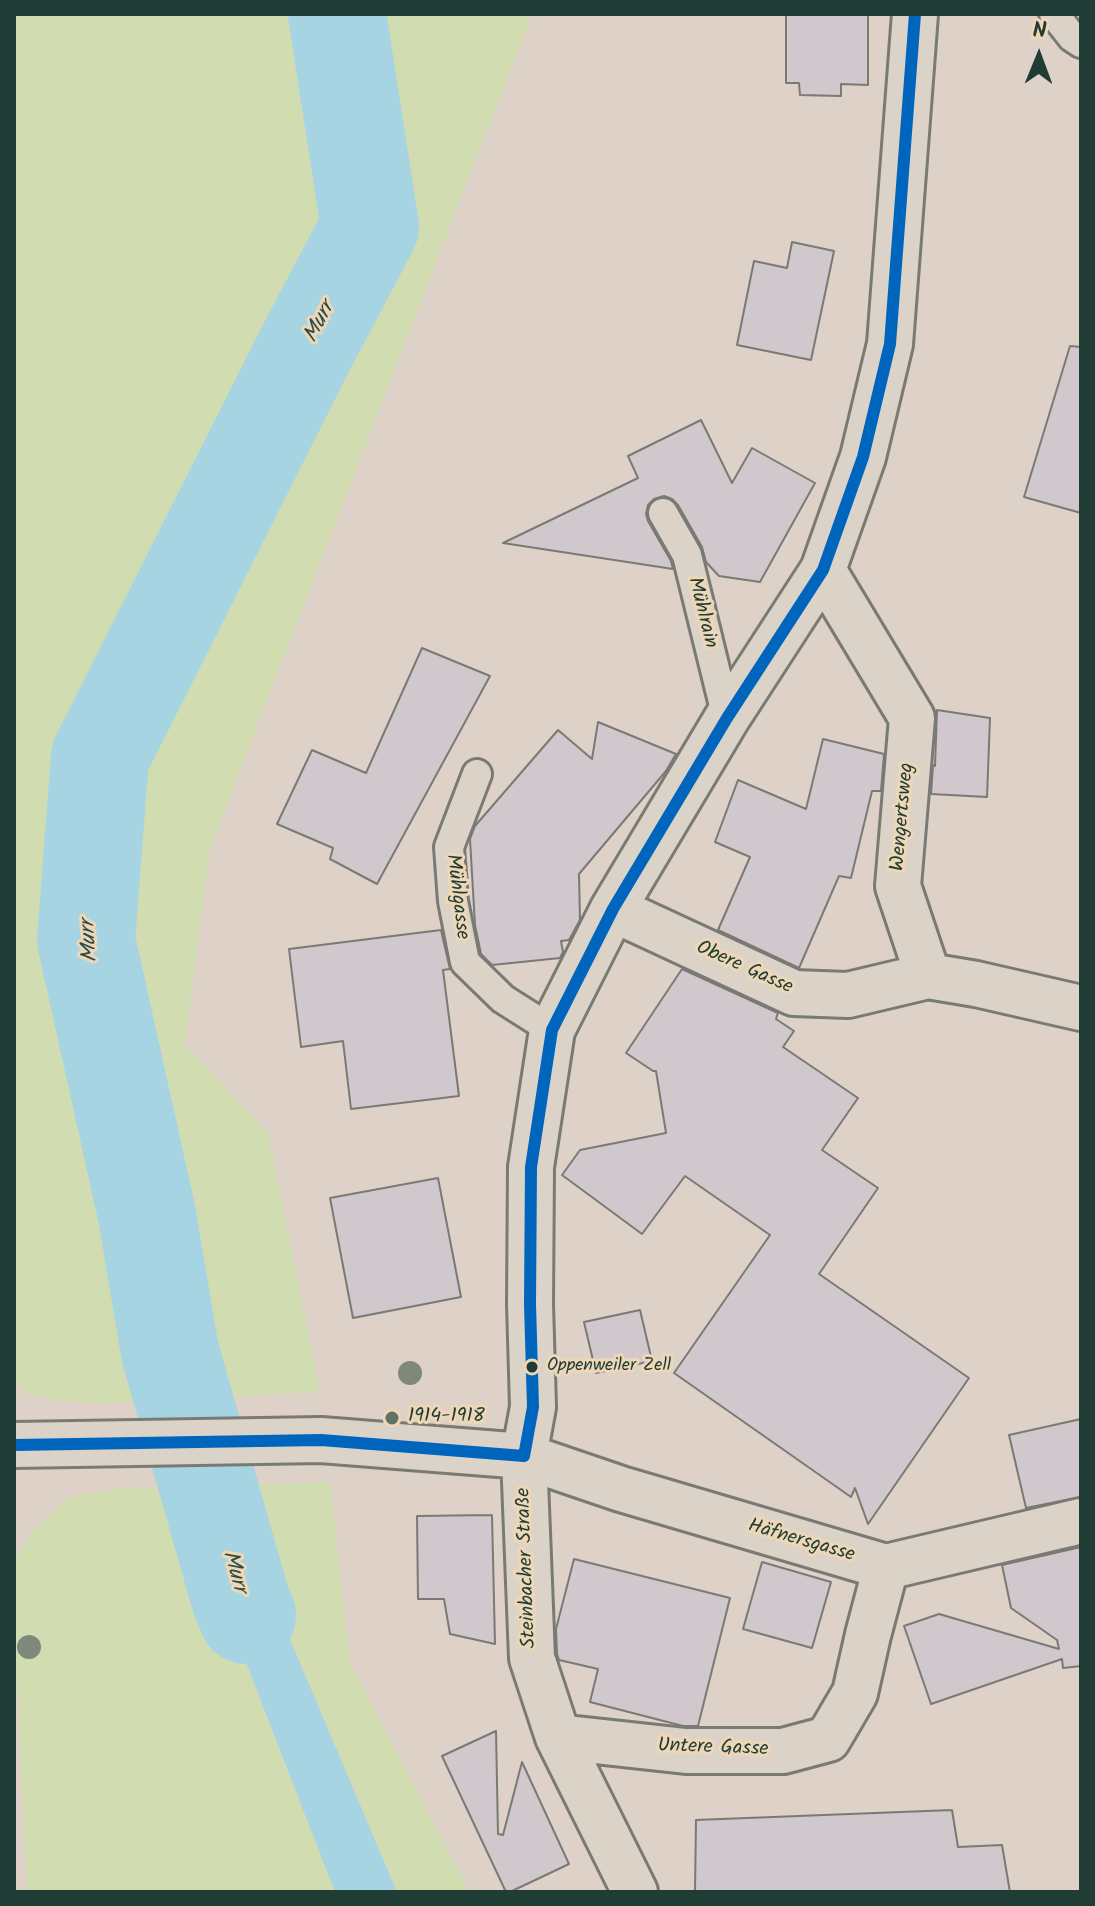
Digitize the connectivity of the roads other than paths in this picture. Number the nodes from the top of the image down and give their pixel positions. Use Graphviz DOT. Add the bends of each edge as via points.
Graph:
graph roads {
  1 [pos="915,14"];
  2 [pos="1054,14"];
  3 [pos="1081,43"];
  4 [pos="663,513"];
  5 [pos="823,570"];
  6 [pos="727,718"];
  7 [pos="477,774"];
  8 [pos="613,909"];
  9 [pos="928,976"];
  10 [pos="1078,1003"];
  11 [pos="552,1030"];
  12 [pos="14,1445"];
  13 [pos="524,1456"];
  14 [pos="1081,1521"];
  15 [pos="886,1567"];
  16 [pos="558,1737"];
  17 [pos="635,1892"];
  1 -- 5 [label="street, Steinbacher Straße" via="890,344 863,457"];
  2 -- 3 [label="lane"];
  4 -- 6 [label="lane, Mühlrain" via="687,555"];
  5 -- 6 [label="street, Steinbacher Straße"];
  5 -- 9 [label="street, Wengertsweg" via="912,718 898,886"];
  6 -- 8 [label="street, Steinbacher Straße"];
  7 -- 11 [label="lane, Mühlgasse" via="449,847 465,962 503,999"];
  8 -- 9 [label="street, Obere Gasse" via="794,993 848,995"];
  8 -- 11 [label="street, Steinbacher Straße"];
  9 -- 10 [label="street"];
  11 -- 13 [label="street, Steinbacher Straße" via="531,1167 533,1407"];
  12 -- 13 [label="street, Häfnersgasse" via="321,1440"];
  13 -- 15 [label="street, Häfnersgasse"];
  13 -- 16 [label="street, Steinbacher Straße" via="532,1658"];
  14 -- 15 [label="street, Häfnersgasse"];
  15 -- 16 [label="street, Untere Gasse" via="855,1693 828,1739 783,1751 686,1751"];
  16 -- 17 [label="street, Steinbacher Straße"];
}
